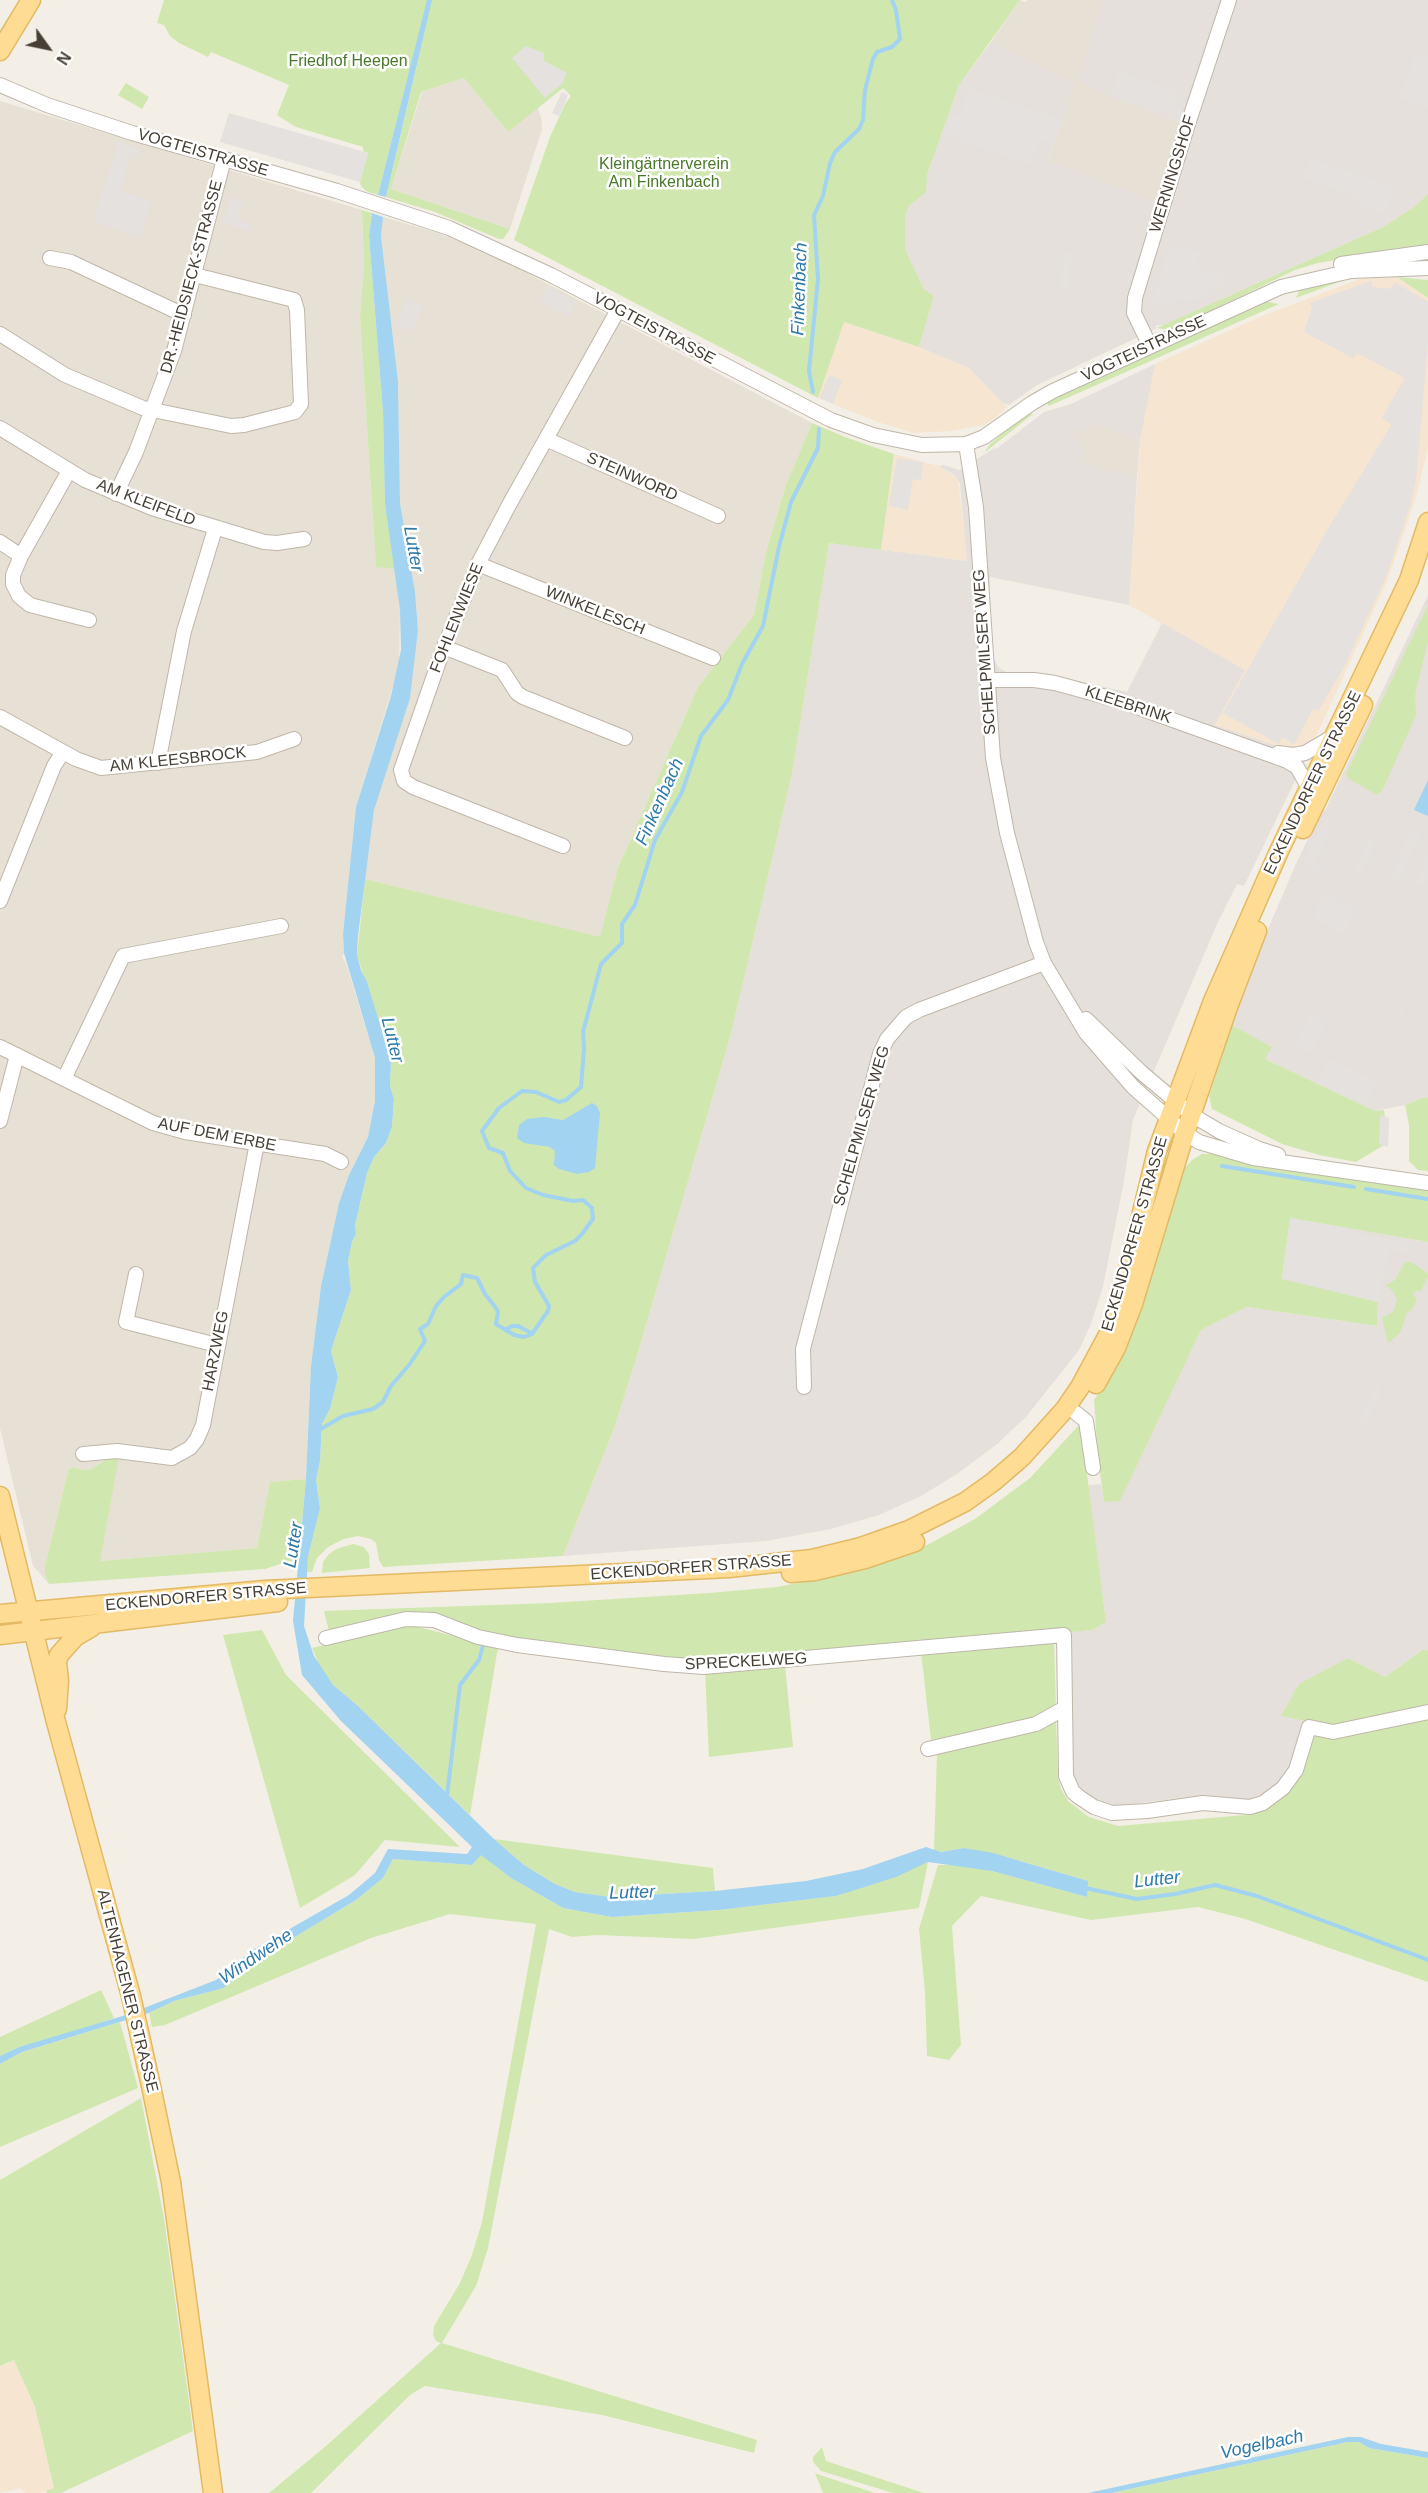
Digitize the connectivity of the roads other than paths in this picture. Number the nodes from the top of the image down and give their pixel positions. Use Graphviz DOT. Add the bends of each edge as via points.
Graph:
graph roads {
  1 [pos="31,0"];
  2 [pos="1229,0"];
  3 [pos="0,51"];
  4 [pos="0,85"];
  5 [pos="224,159"];
  6 [pos="1428,252"];
  7 [pos="50,258"];
  8 [pos="1428,268"];
  9 [pos="195,275"];
  10 [pos="1290,284"];
  11 [pos="618,310"];
  12 [pos="184,315"];
  13 [pos="0,334"];
  14 [pos="1150,346"];
  15 [pos="152,410"];
  16 [pos="0,428"];
  17 [pos="546,439"];
  18 [pos="966,444"];
  19 [pos="69,471"];
  20 [pos="116,494"];
  21 [pos="718,516"];
  22 [pos="1428,522"];
  23 [pos="215,529"];
  24 [pos="304,539"];
  25 [pos="0,542"];
  26 [pos="21,556"];
  27 [pos="1428,562"];
  28 [pos="478,564"];
  29 [pos="89,620"];
  30 [pos="444,647"];
  31 [pos="713,658"];
  32 [pos="986,680"];
  33 [pos="0,717"];
  34 [pos="1334,736"];
  35 [pos="625,738"];
  36 [pos="294,739"];
  37 [pos="63,752"];
  38 [pos="1266,752"];
  39 [pos="158,764"];
  40 [pos="1309,788"];
  41 [pos="563,846"];
  42 [pos="1,896"];
  43 [pos="281,926"];
  44 [pos="1044,963"];
  45 [pos="0,1047"];
  46 [pos="17,1055"];
  47 [pos="64,1079"];
  48 [pos="1172,1109"];
  49 [pos="1192,1115"];
  50 [pos="0,1121"];
  51 [pos="1185,1133"];
  52 [pos="257,1143"];
  53 [pos="341,1162"];
  54 [pos="1323,1167"];
  55 [pos="1428,1183"];
  56 [pos="136,1274"];
  57 [pos="217,1345"];
  58 [pos="804,1387"];
  59 [pos="1076,1413"];
  60 [pos="83,1454"];
  61 [pos="1093,1468"];
  62 [pos="0,1496"];
  63 [pos="328,1593"];
  64 [pos="266,1596"];
  65 [pos="29,1612"];
  66 [pos="0,1614"];
  67 [pos="96,1624"];
  68 [pos="33,1632"];
  69 [pos="0,1635"];
  70 [pos="326,1638"];
  71 [pos="1065,1708"];
  72 [pos="1428,1712"];
  73 [pos="56,1722"];
  74 [pos="928,1749"];
  75 [pos="213,2493"];
  1 -- 3 [label="main road"];
  2 -- 14 [label="street, WERNINGSHOF" via="1135,298 1134,313"];
  4 -- 5 [label="street, VOGTEISTRASSE" via="82,117"];
  5 -- 9 [label="street, DR.-HEIDSIECK-STRASSE"];
  5 -- 11 [label="street, VOGTEISTRASSE" via="432,221 504,252"];
  6 -- 10 [label="street, VOGTEISTRASSE" via="1342,263 1314,271"];
  7 -- 12 [label="street" via="64,259"];
  8 -- 10 [label="street, VOGTEISTRASSE" via="1351,271"];
  9 -- 12 [label="street, DR.-HEIDSIECK-STRASSE"];
  9 -- 15 [label="street" via="294,300 301,404 295,412 244,425 219,425"];
  10 -- 14 [label="street, VOGTEISTRASSE"];
  11 -- 17 [label="street, FOHLENWIESE"];
  11 -- 18 [label="street, VOGTEISTRASSE" via="849,427 922,445"];
  12 -- 15 [label="street, DR.-HEIDSIECK-STRASSE"];
  13 -- 15 [label="street" via="65,375"];
  14 -- 18 [label="street, VOGTEISTRASSE" via="1032,403 984,437"];
  15 -- 20 [label="street, DR.-HEIDSIECK-STRASSE"];
  16 -- 19 [label="street, AM KLEIFELD"];
  17 -- 21 [label="street, STEINWORD"];
  17 -- 28 [label="street, FOHLENWIESE"];
  18 -- 32 [label="street, SCHELPMILSER WEG" via="976,507"];
  19 -- 20 [label="street, AM KLEIFELD"];
  19 -- 26 [label="street"];
  20 -- 23 [label="street, AM KLEIFELD"];
  22 -- 34 [label="main road, ECKENDORFER STRASSE" via="1409,580"];
  23 -- 24 [label="street, AM KLEIFELD" via="264,542"];
  23 -- 39 [label="street" via="184,631"];
  25 -- 26 [label="street"];
  26 -- 29 [label="street" via="13,584 24,601 36,608"];
  27 -- 49 [label="main road, ECKENDORFER STRASSE" via="1250,946"];
  28 -- 30 [label="street, FOHLENWIESE"];
  28 -- 31 [label="street, WINKELESCH"];
  30 -- 35 [label="street" via="502,670 523,697"];
  30 -- 41 [label="street, FOHLENWIESE" via="401,770 404,781"];
  32 -- 38 [label="street, KLEEBRINK" via="1034,680 1095,693"];
  32 -- 44 [label="street, SCHELPMILSER WEG" via="993,758 1007,833"];
  33 -- 37 [label="street, AM KLEESBROCK"];
  34 -- 38 [label="street, KLEEBRINK" via="1305,753"];
  34 -- 40 [label="main road, ECKENDORFER STRASSE"];
  36 -- 39 [label="street, AM KLEESBROCK" via="257,752"];
  37 -- 39 [label="street, AM KLEESBROCK" via="101,768"];
  37 -- 42 [label="street"];
  38 -- 40 [label="street, KLEEBRINK" via="1297,767"];
  40 -- 48 [label="main road, ECKENDORFER STRASSE" via="1239,941"];
  43 -- 47 [label="street" via="123,956"];
  44 -- 48 [label="street, SCHELPMILSER WEG" via="1091,1026 1142,1073"];
  44 -- 58 [label="street, SCHELPMILSER WEG" via="919,1010 906,1017 887,1039 803,1349"];
  45 -- 46 [label="street, AUF DEM ERBE"];
  46 -- 47 [label="street, AUF DEM ERBE"];
  46 -- 50 [label="street"];
  47 -- 52 [label="street, AUF DEM ERBE" via="153,1123"];
  48 -- 49 [label="street, SCHELPMILSER WEG"];
  48 -- 51 [label="street, SCHELPMILSER WEG"];
  48 -- 63 [label="main road, ECKENDORFER STRASSE" via="1157,1151 1121,1298 1094,1363 1043,1436 965,1502 909,1530 861,1547 812,1558 729,1568"];
  49 -- 51 [label="main road, ECKENDORFER STRASSE"];
  49 -- 54 [label="street, SCHELPMILSER WEG" via="1259,1149"];
  51 -- 54 [label="street, SCHELPMILSER WEG" via="1199,1142 1253,1158"];
  51 -- 59 [label="main road, ECKENDORFER STRASSE" via="1124,1329"];
  52 -- 53 [label="street, AUF DEM ERBE" via="325,1154"];
  52 -- 57 [label="street, HARZWEG"];
  54 -- 55 [label="street, SCHELPMILSER WEG"];
  56 -- 57 [label="street" via="126,1322"];
  57 -- 60 [label="street, HARZWEG" via="201,1433 190,1448 172,1458 109,1451"];
  59 -- 61 [label="street" via="1086,1421"];
  59 -- 63 [label="main road, ECKENDORFER STRASSE" via="1028,1467 974,1510 915,1542 865,1559 815,1571 729,1580"];
  62 -- 65 [label="main road, ALTENHAGENER STRASSE"];
  63 -- 64 [label="main road, ECKENDORFER STRASSE"];
  64 -- 65 [label="main road, ECKENDORFER STRASSE"];
  64 -- 67 [label="main road, ECKENDORFER STRASSE"];
  65 -- 66 [label="main road, ECKENDORFER STRASSE"];
  65 -- 68 [label="main road, ALTENHAGENER STRASSE"];
  67 -- 68 [label="main road, ECKENDORFER STRASSE"];
  67 -- 73 [label="main road" via="75,1637 59,1655"];
  68 -- 69 [label="main road, ECKENDORFER STRASSE"];
  68 -- 73 [label="main road, ALTENHAGENER STRASSE"];
  70 -- 71 [label="street, SPRECKELWEG" via="406,1619 434,1620 478,1637 517,1645 704,1667 1064,1635"];
  71 -- 72 [label="street" via="1065,1772 1070,1786 1089,1804 1118,1813 1203,1803 1250,1807 1263,1803 1283,1788 1296,1770 1309,1726 1333,1731"];
  71 -- 74 [label="street" via="1036,1724"];
  73 -- 75 [label="main road, ALTENHAGENER STRASSE" via="131,1996 171,2182"];
}
